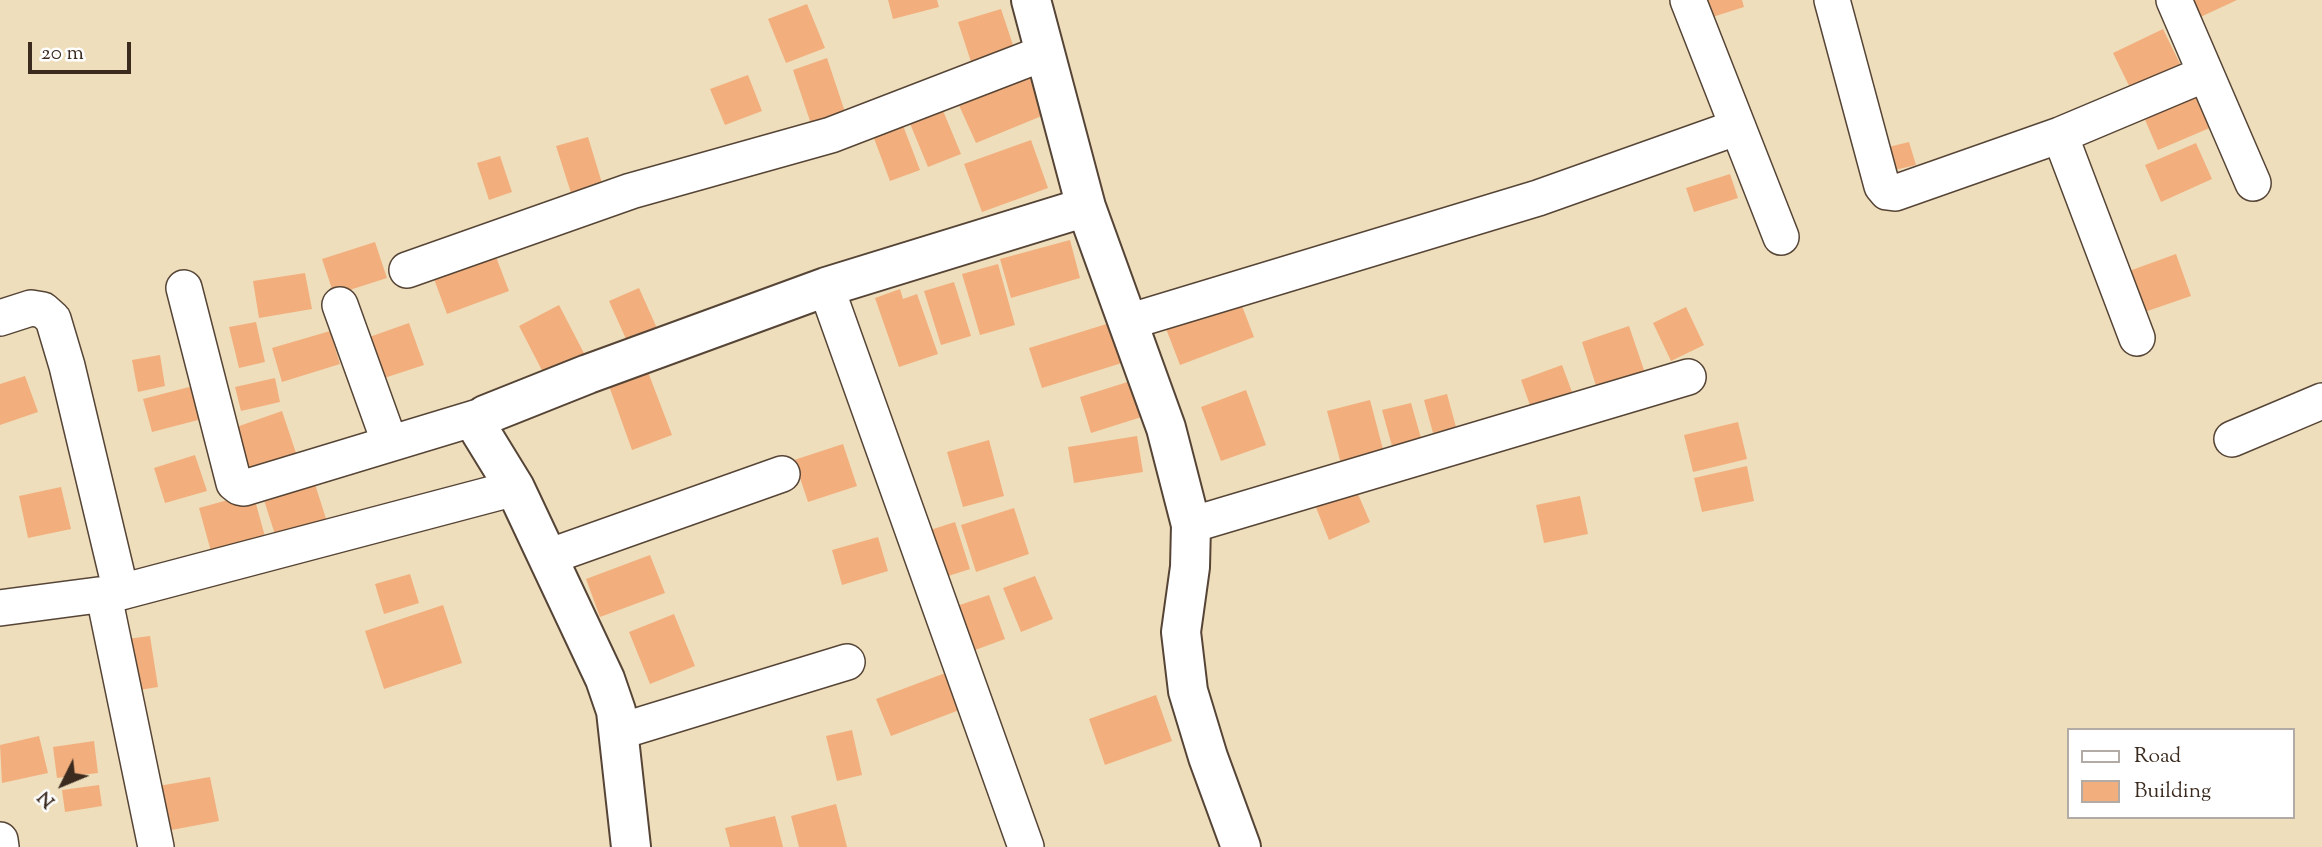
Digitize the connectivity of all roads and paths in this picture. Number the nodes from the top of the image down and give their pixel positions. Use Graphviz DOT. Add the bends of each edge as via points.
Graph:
graph roads {
  1 [pos="1031,0"];
  2 [pos="1688,0"];
  3 [pos="1832,0"];
  4 [pos="2174,0"];
  5 [pos="1044,53"];
  6 [pos="2205,74"];
  7 [pos="1738,127"];
  8 [pos="2060,135"];
  9 [pos="2252,183"];
  10 [pos="1086,207"];
  11 [pos="1781,237"];
  12 [pos="407,270"];
  13 [pos="826,287"];
  14 [pos="184,288"];
  15 [pos="340,305"];
  16 [pos="0,318"];
  17 [pos="1128,322"];
  18 [pos="2137,338"];
  19 [pos="1688,377"];
  20 [pos="2322,401"];
  21 [pos="485,415"];
  22 [pos="2232,439"];
  23 [pos="389,441"];
  24 [pos="782,474"];
  25 [pos="514,488"];
  26 [pos="1191,525"];
  27 [pos="548,558"];
  28 [pos="112,594"];
  29 [pos="0,608"];
  30 [pos="847,662"];
  31 [pos="618,732"];
  32 [pos="0,840"];
  33 [pos="1,847"];
  34 [pos="156,847"];
  35 [pos="631,847"];
  36 [pos="1026,847"];
  37 [pos="1241,847"];
  1 -- 5 [label="street"];
  2 -- 7 [label="street"];
  3 -- 8 [label="street" via="1887,192"];
  4 -- 6 [label="street"];
  5 -- 10 [label="street"];
  5 -- 12 [label="street" via="831,135 631,191"];
  6 -- 8 [label="street"];
  6 -- 9 [label="street"];
  7 -- 11 [label="street"];
  7 -- 17 [label="street" via="1538,198"];
  8 -- 18 [label="street"];
  10 -- 13 [label="street"];
  10 -- 17 [label="street"];
  13 -- 21 [label="street"];
  13 -- 36 [label="street"];
  14 -- 23 [label="street" via="234,483 239,487"];
  15 -- 23 [label="street"];
  16 -- 28 [label="street" via="31,308 43,310 53,319 68,366"];
  17 -- 26 [label="street" via="1166,428"];
  19 -- 26 [label="street"];
  20 -- 22 [label="street"];
  21 -- 23 [label="street"];
  21 -- 25 [label="street" via="479,422 480,431"];
  24 -- 27 [label="street"];
  25 -- 27 [label="street"];
  25 -- 28 [label="street"];
  26 -- 37 [label="street" via="1181,632 1188,691"];
  27 -- 31 [label="street" via="605,679"];
  28 -- 29 [label="street"];
  28 -- 34 [label="street"];
  30 -- 31 [label="street"];
  31 -- 35 [label="street"];
  32 -- 33 [label="street"];
}
